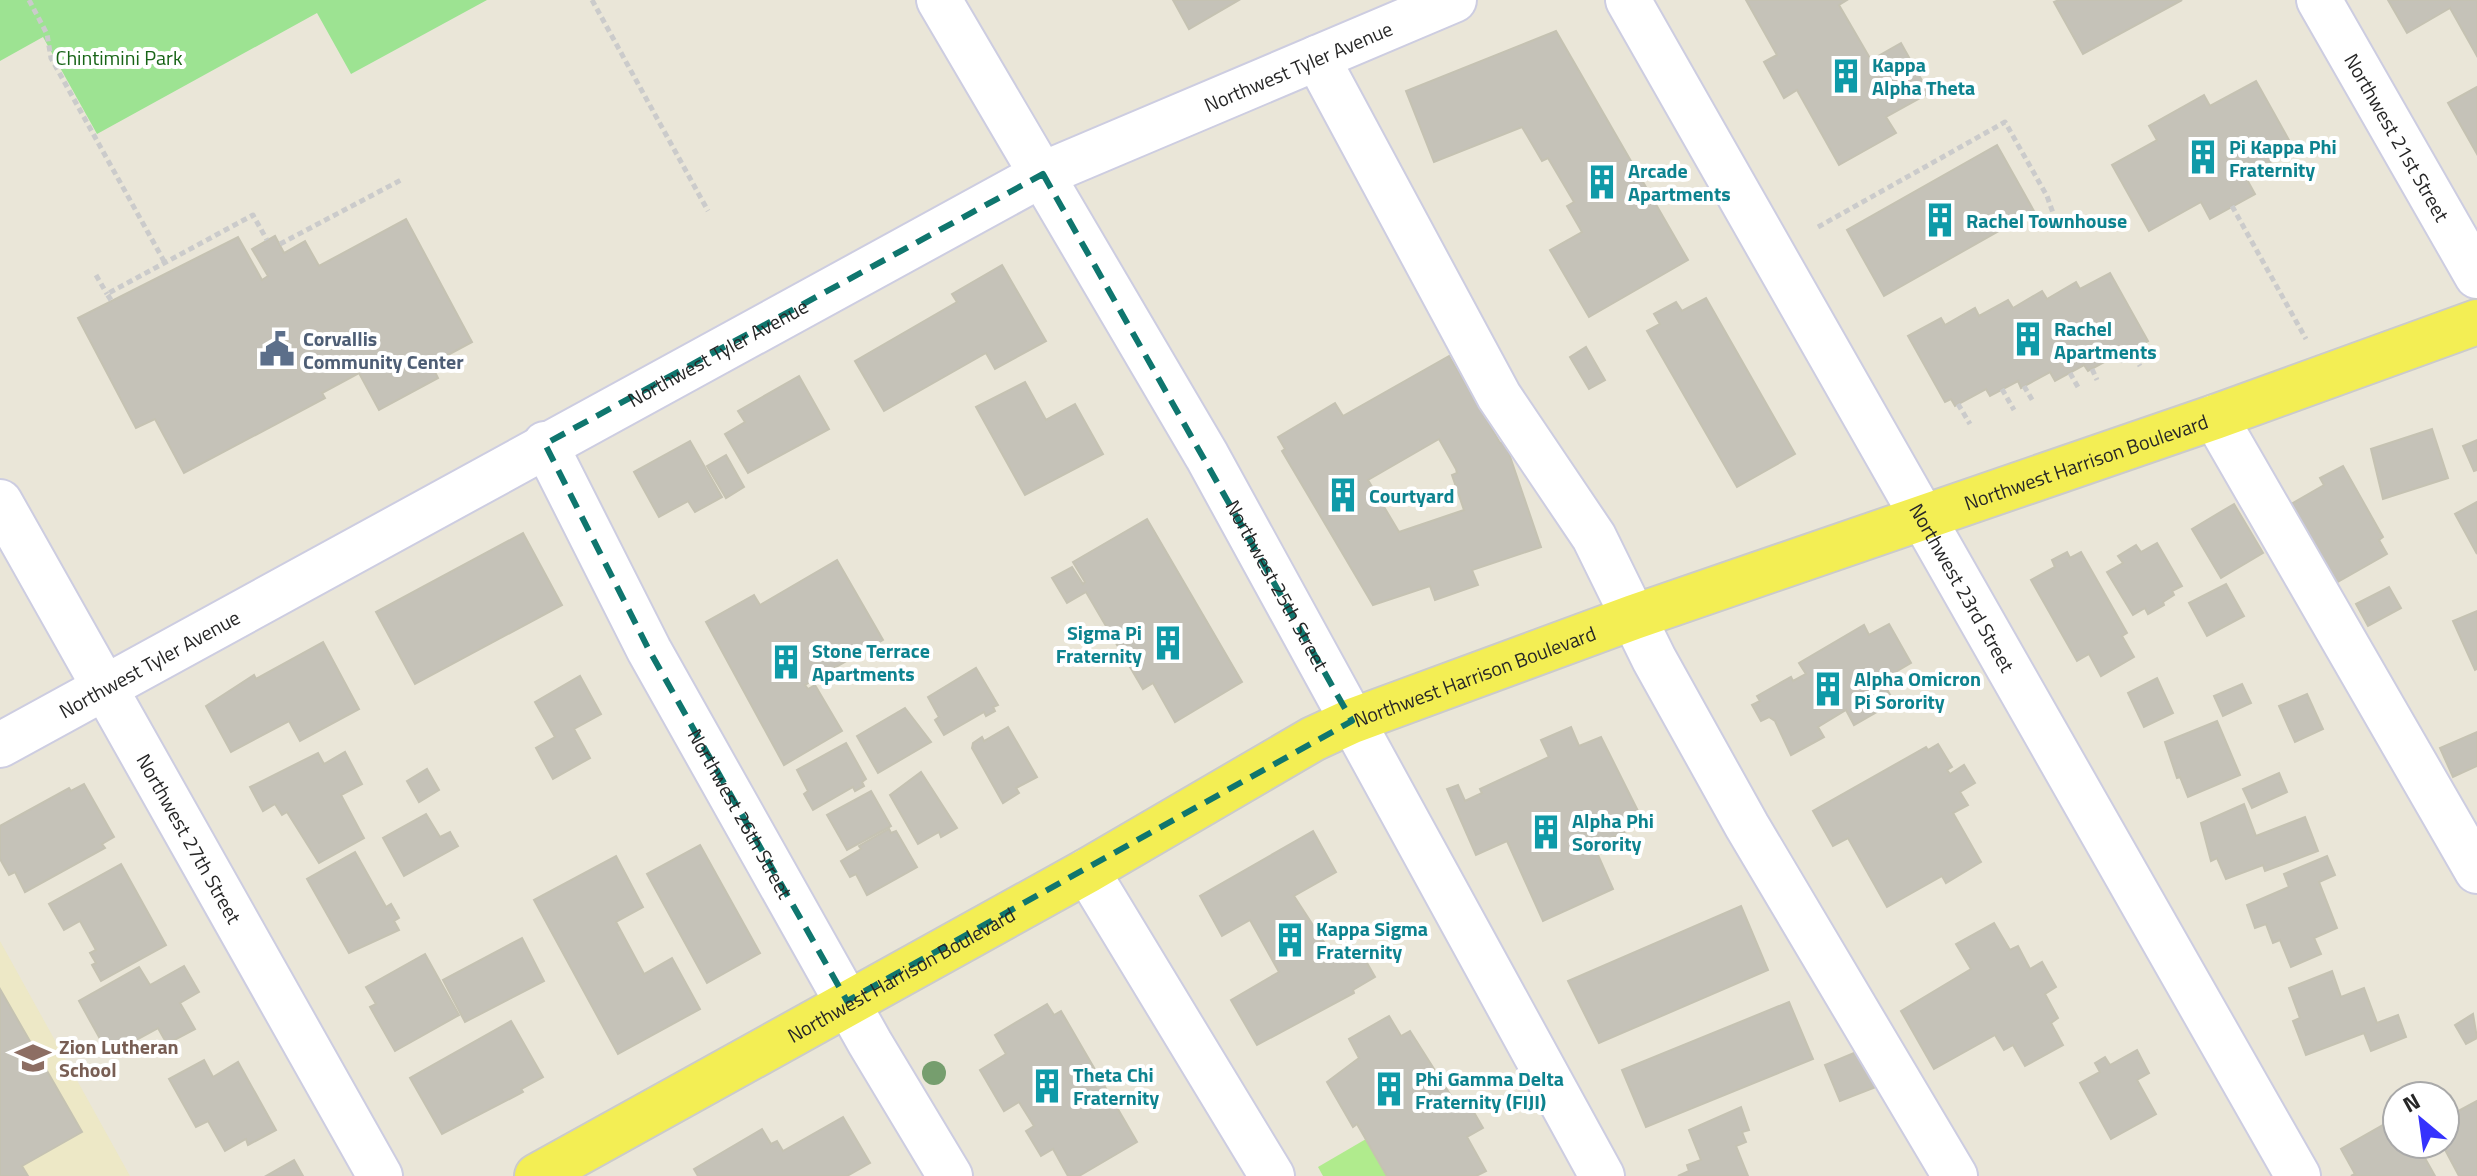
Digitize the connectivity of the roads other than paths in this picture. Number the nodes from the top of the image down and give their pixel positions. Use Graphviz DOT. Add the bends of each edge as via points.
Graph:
graph roads {
  1 [pos="939,0"];
  2 [pos="1454,0"];
  3 [pos="1628,0"];
  4 [pos="2319,0"];
  5 [pos="1317,58"];
  6 [pos="1043,174"];
  7 [pos="2477,276"];
  8 [pos="2477,322"];
  9 [pos="2215,417"];
  10 [pos="545,444"];
  11 [pos="0,502"];
  12 [pos="1924,515"];
  13 [pos="1634,617"];
  14 [pos="106,687"];
  15 [pos="1352,721"];
  16 [pos="0,745"];
  17 [pos="1087,871"];
  18 [pos="2477,871"];
  19 [pos="847,1001"];
  20 [pos="380,1176"];
  21 [pos="537,1176"];
  22 [pos="950,1176"];
  23 [pos="1272,1176"];
  24 [pos="1602,1176"];
  25 [pos="1955,1176"];
  26 [pos="2298,1176"];
  1 -- 6 [label="street, Northwest 25th Street"];
  2 -- 5 [label="street, Northwest Tyler Avenue"];
  3 -- 12 [label="street, Northwest 23rd Street"];
  4 -- 7 [label="street, Northwest 21st Street"];
  5 -- 6 [label="street, Northwest Tyler Avenue"];
  5 -- 13 [label="street" via="1499,396 1594,537"];
  6 -- 10 [label="street, Northwest Tyler Avenue"];
  6 -- 15 [label="street, Northwest 25th Street" via="1207,456"];
  8 -- 9 [label="main road, Northwest Harrison Boulevard"];
  9 -- 12 [label="main road, Northwest Harrison Boulevard"];
  9 -- 18 [label="street"];
  10 -- 14 [label="street, Northwest Tyler Avenue"];
  10 -- 19 [label="street, Northwest 26th Street" via="649,650"];
  11 -- 14 [label="street, Northwest 27th Street"];
  12 -- 13 [label="main road, Northwest Harrison Boulevard"];
  12 -- 26 [label="street, Northwest 23rd Street"];
  13 -- 15 [label="main road, Northwest Harrison Boulevard"];
  13 -- 25 [label="street" via="1747,826"];
  14 -- 16 [label="street, Northwest Tyler Avenue"];
  14 -- 20 [label="street, Northwest 27th Street"];
  15 -- 17 [label="main road, Northwest Harrison Boulevard"];
  15 -- 24 [label="street, Northwest 25th Street"];
  17 -- 19 [label="main road, Northwest Harrison Boulevard"];
  17 -- 23 [label="street"];
  19 -- 21 [label="main road, Northwest Harrison Boulevard"];
  19 -- 22 [label="street, Northwest 26th Street"];
}
